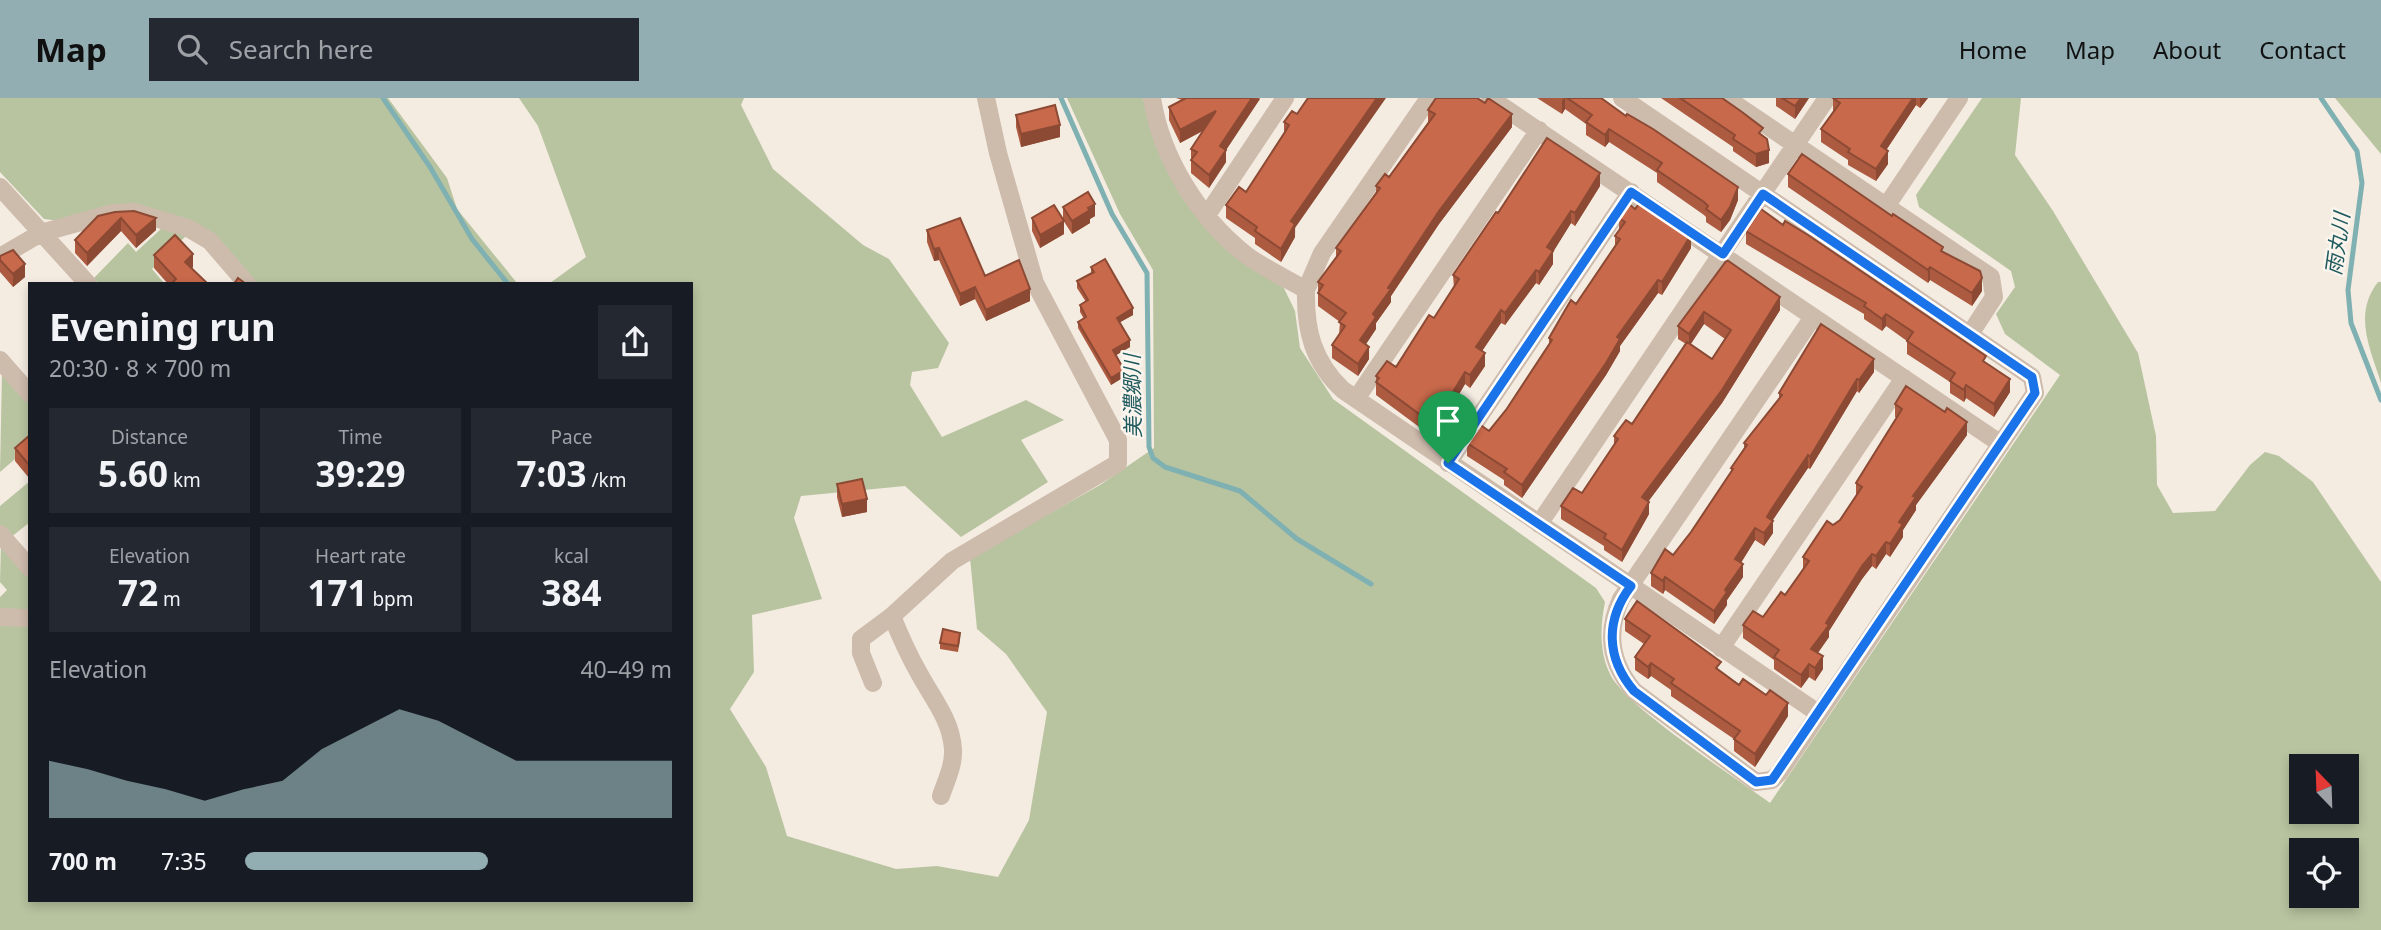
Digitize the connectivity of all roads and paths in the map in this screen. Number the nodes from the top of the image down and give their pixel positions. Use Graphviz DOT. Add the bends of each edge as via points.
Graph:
graph roads {
  1 [pos="986,98"];
  2 [pos="1152,98"];
  3 [pos="1285,98"];
  4 [pos="1429,98"];
  5 [pos="1490,98"];
  6 [pos="1622,98"];
  7 [pos="1726,98"];
  8 [pos="1827,98"];
  9 [pos="1959,98"];
  10 [pos="1539,130"];
  11 [pos="1796,145"];
  12 [pos="0,187"];
  13 [pos="1631,192"];
  14 [pos="1763,194"];
  15 [pos="1886,205"];
  16 [pos="1207,215"];
  17 [pos="41,233"];
  18 [pos="1723,254"];
  19 [pos="0,257"];
  20 [pos="86,282"];
  21 [pos="245,282"];
  22 [pos="1306,290"];
  23 [pos="1813,317"];
  24 [pos="1970,334"];
  25 [pos="0,360"];
  26 [pos="1904,378"];
  27 [pos="28,392"];
  28 [pos="1356,399"];
  29 [pos="2001,444"];
  30 [pos="1448,463"];
  31 [pos="1539,524"];
  32 [pos="0,534"];
  33 [pos="28,566"];
  34 [pos="1631,586"];
  35 [pos="892,616"];
  36 [pos="0,617"];
  37 [pos="28,618"];
  38 [pos="1721,648"];
  39 [pos="873,683"];
  40 [pos="1818,713"];
  41 [pos="941,796"];
  1 -- 35 [label="street" via="1035,283 1118,440 1118,463 952,561"];
  2 -- 16 [label="street" via="1162,138 1178,173"];
  3 -- 16 [label="street"];
  4 -- 22 [label="street" via="1322,253"];
  5 -- 10 [label="street"];
  6 -- 14 [label="street"];
  7 -- 11 [label="street"];
  8 -- 11 [label="street"];
  9 -- 15 [label="street"];
  10 -- 13 [label="street"];
  10 -- 28 [label="street"];
  11 -- 14 [label="street"];
  11 -- 15 [label="street"];
  12 -- 17 [label="street"];
  13 -- 18 [label="street"];
  13 -- 30 [label="street"];
  14 -- 18 [label="street"];
  14 -- 24 [label="street"];
  15 -- 24 [label="street" via="1991,277 1994,296"];
  16 -- 22 [label="street" via="1246,256"];
  17 -- 19 [label="street"];
  17 -- 20 [label="street"];
  17 -- 21 [label="street" via="135,212 188,228 210,241"];
  18 -- 23 [label="street"];
  18 -- 31 [label="street"];
  22 -- 28 [label="street" via="1309,340 1326,374"];
  23 -- 26 [label="street"];
  23 -- 34 [label="street"];
  24 -- 29 [label="street" via="2032,377 2035,393"];
  25 -- 27 [label="street"];
  26 -- 29 [label="street"];
  26 -- 38 [label="street"];
  28 -- 30 [label="street"];
  29 -- 40 [label="street"];
  30 -- 31 [label="street"];
  31 -- 34 [label="street"];
  32 -- 33 [label="street"];
  34 -- 38 [label="street"];
  34 -- 40 [label="street" via="1613,616 1611,642 1623,678 1756,782 1772,780 1779,773"];
  35 -- 39 [label="street" via="861,639 861,653"];
  35 -- 41 [label="street" via="949,730 951,769"];
  36 -- 37 [label="street"];
  38 -- 40 [label="street"];
}
